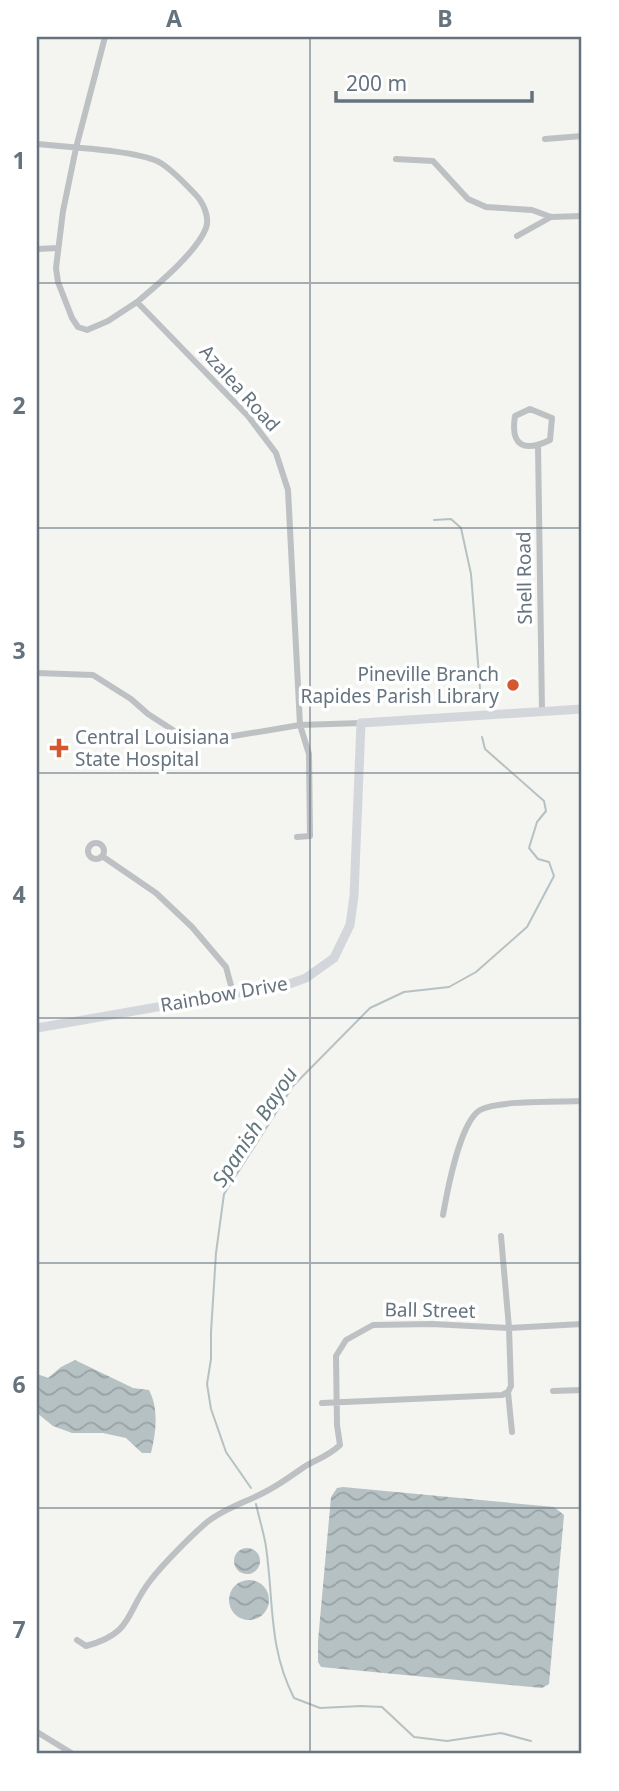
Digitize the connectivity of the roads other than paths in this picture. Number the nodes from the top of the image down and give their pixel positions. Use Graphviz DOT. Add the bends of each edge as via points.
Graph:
graph roads {
  1 [pos="106,37"];
  2 [pos="582,136"];
  3 [pos="545,139"];
  4 [pos="37,144"];
  5 [pos="76,148"];
  6 [pos="396,159"];
  7 [pos="582,216"];
  8 [pos="551,217"];
  9 [pos="517,236"];
  10 [pos="58,248"];
  11 [pos="37,249"];
  12 [pos="137,302"];
  13 [pos="538,445"];
  14 [pos="37,673"];
  15 [pos="582,709"];
  16 [pos="542,711"];
  17 [pos="361,723"];
  18 [pos="300,725"];
  19 [pos="297,837"];
  20 [pos="102,856"];
  21 [pos="233,993"];
  22 [pos="37,1028"];
  23 [pos="582,1101"];
  24 [pos="443,1216"];
  25 [pos="501,1236"];
  26 [pos="582,1324"];
  27 [pos="509,1328"];
  28 [pos="582,1390"];
  29 [pos="553,1391"];
  30 [pos="508,1392"];
  31 [pos="337,1401"];
  32 [pos="322,1403"];
  33 [pos="512,1432"];
  34 [pos="77,1640"];
  35 [pos="37,1732"];
  36 [pos="73,1754"];
  1 -- 5 [label="street"];
  2 -- 3 [label="street"];
  4 -- 5 [label="street"];
  5 -- 10 [label="street"];
  5 -- 12 [label="street" via="158,162 199,198 207,216 200,239"];
  6 -- 8 [label="street" via="432,160 468,199 486,207 532,210"];
  7 -- 8 [label="street"];
  8 -- 9 [label="street"];
  10 -- 11 [label="street"];
  10 -- 12 [label="street" via="58,282 78,327 87,330"];
  12 -- 18 [label="street, Azalea Road" via="248,416 276,453 284,473"];
  13 -- 13 [label="street" via="550,440 552,418 530,409 515,416 512,432 516,441"];
  13 -- 16 [label="street, Shell Road"];
  14 -- 18 [label="street" via="93,675 179,734 204,741"];
  15 -- 16 [label="street"];
  16 -- 17 [label="street"];
  17 -- 18 [label="street"];
  17 -- 21 [label="street, Rainbow Drive" via="354,896 343,942 334,958 306,978"];
  18 -- 19 [label="street, Azalea Road" via="309,754 310,836"];
  20 -- 21 [label="street" via="156,893 192,927 226,967"];
  21 -- 22 [label="street, Rainbow Drive"];
  23 -- 24 [label="street" via="478,1111 455,1160"];
  25 -- 27 [label="street"];
  26 -- 27 [label="street, Ball Street"];
  27 -- 30 [label="street"];
  27 -- 31 [label="street, Ball Street" via="373,1325 346,1340 336,1356"];
  28 -- 29 [label="street"];
  30 -- 31 [label="street"];
  30 -- 33 [label="street"];
  31 -- 32 [label="street"];
  31 -- 34 [label="street, Ball Street" via="340,1445 263,1494 207,1522 152,1578 125,1626 100,1642 86,1646"];
  35 -- 36 [label="street"];
}
